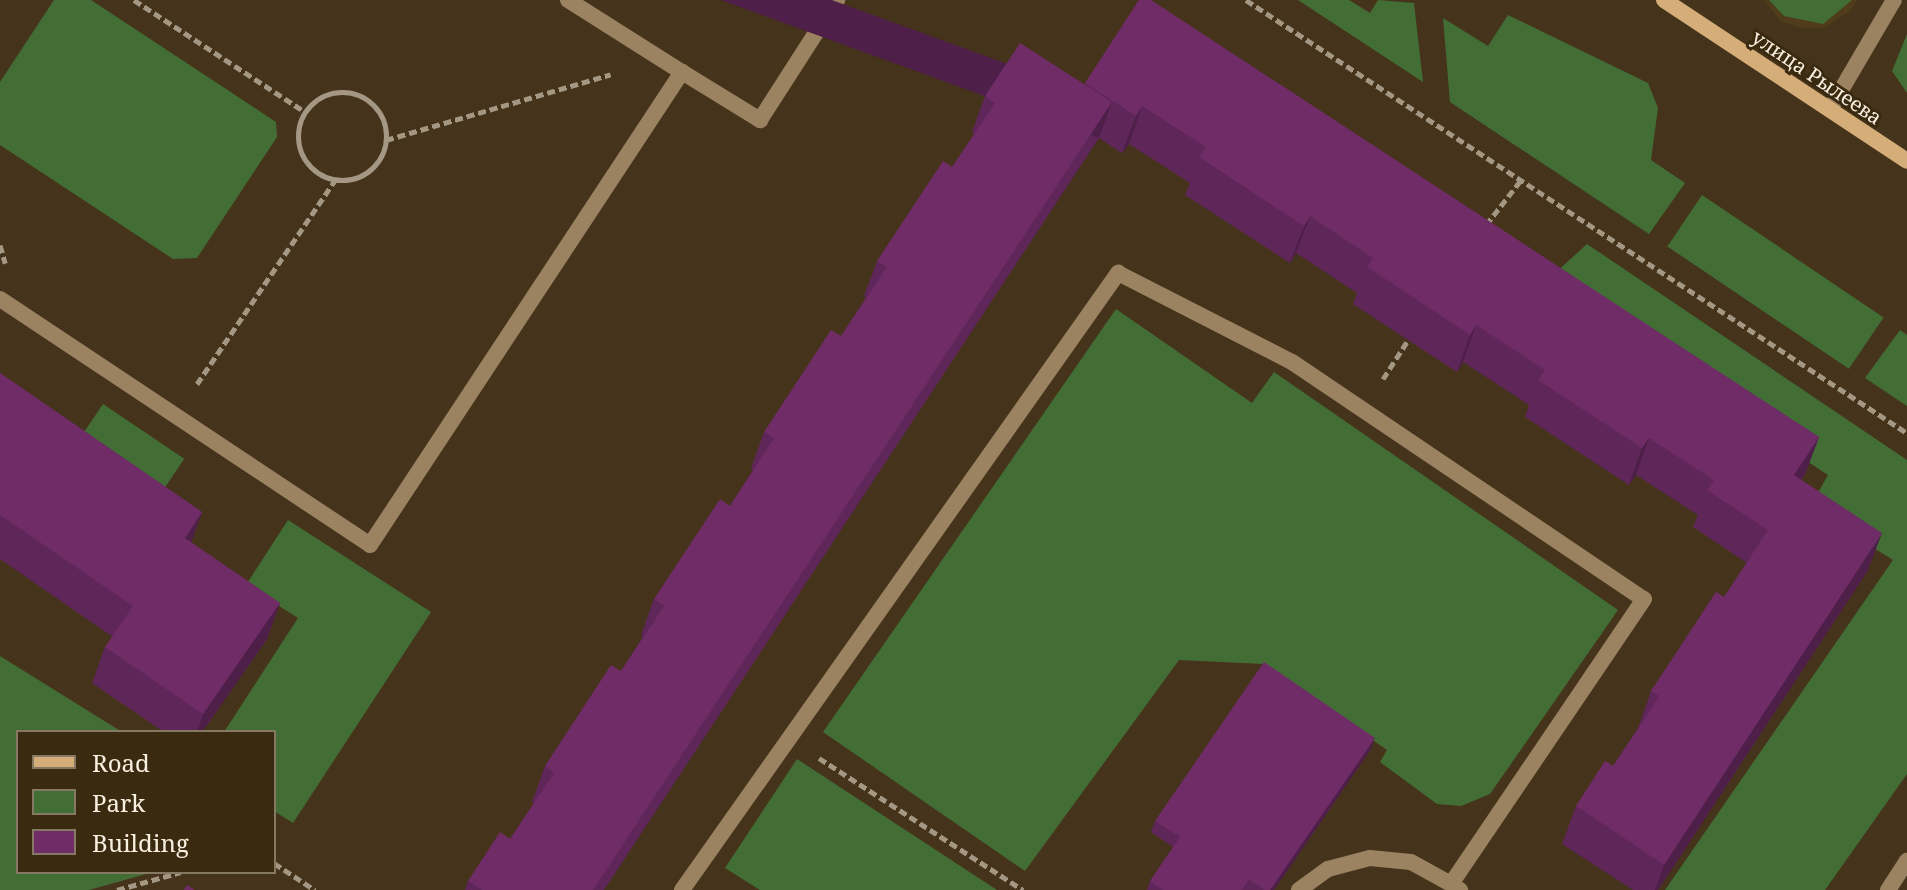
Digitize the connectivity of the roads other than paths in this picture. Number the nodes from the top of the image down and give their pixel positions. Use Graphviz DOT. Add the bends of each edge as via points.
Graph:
graph roads {
  1 [pos="568,0"];
  2 [pos="837,0"];
  3 [pos="1664,0"];
  4 [pos="1894,0"];
  5 [pos="682,72"];
  6 [pos="1830,109"];
  7 [pos="1907,161"];
  8 [pos="0,299"];
  9 [pos="1907,861"];
  10 [pos="1456,887"];
  11 [pos="682,890"];
  12 [pos="1299,890"];
  13 [pos="1888,890"];
  1 -- 5 [label="lane"];
  2 -- 5 [label="lane" via="760,120"];
  3 -- 6 [label="main road, улица Рылеева"];
  4 -- 6 [label="lane"];
  5 -- 8 [label="lane" via="370,545"];
  6 -- 7 [label="main road, улица Рылеева"];
  9 -- 13 [label="lane"];
  10 -- 11 [label="lane" via="1644,599 1292,362 1118,273"];
  10 -- 12 [label="lane" via="1411,862 1370,858 1328,869"];
}
